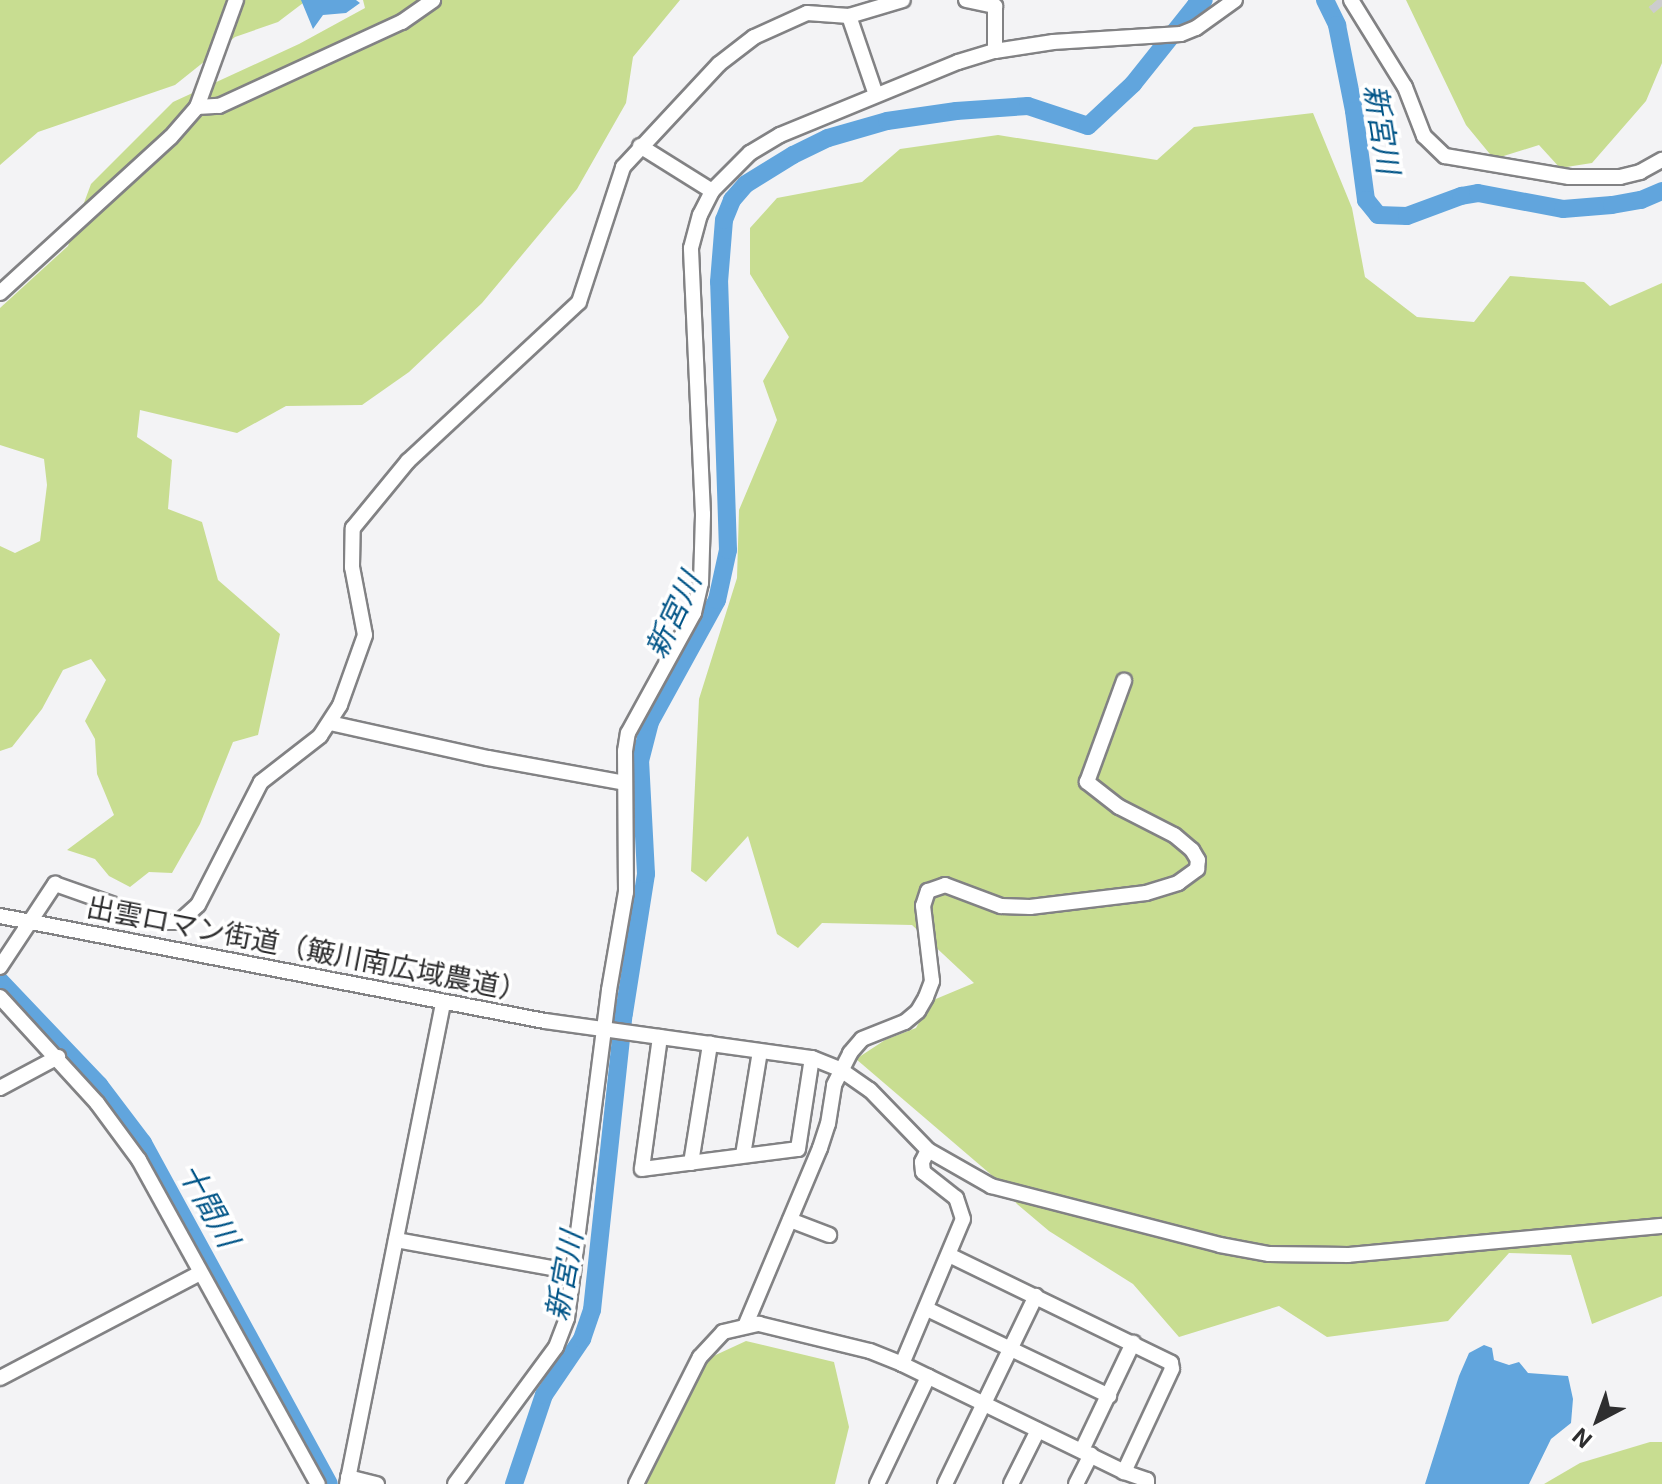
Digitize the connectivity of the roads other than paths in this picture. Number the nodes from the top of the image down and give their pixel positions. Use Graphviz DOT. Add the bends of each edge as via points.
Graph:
graph roads {
  1 [pos="236,0"];
  2 [pos="433,0"];
  3 [pos="903,0"];
  4 [pos="966,0"];
  5 [pos="1235,0"];
  6 [pos="1351,0"];
  7 [pos="849,16"];
  8 [pos="995,51"];
  9 [pos="876,95"];
  10 [pos="197,107"];
  11 [pos="640,146"];
  12 [pos="1662,160"];
  13 [pos="712,191"];
  14 [pos="0,293"];
  15 [pos="1124,681"];
  16 [pos="330,723"];
  17 [pos="625,783"];
  18 [pos="0,916"];
  19 [pos="30,921"];
  20 [pos="0,967"];
  21 [pos="0,997"];
  22 [pos="443,1003"];
  23 [pos="610,1030"];
  24 [pos="660,1037"];
  25 [pos="710,1044"];
  26 [pos="760,1051"];
  27 [pos="58,1057"];
  28 [pos="812,1058"];
  29 [pos="841,1070"];
  30 [pos="0,1088"];
  31 [pos="928,1150"];
  32 [pos="743,1155"];
  33 [pos="691,1163"];
  34 [pos="790,1220"];
  35 [pos="1662,1226"];
  36 [pos="829,1235"];
  37 [pos="396,1240"];
  38 [pos="949,1255"];
  39 [pos="573,1272"];
  40 [pos="200,1273"];
  41 [pos="1036,1296"];
  42 [pos="927,1309"];
  43 [pos="746,1324"];
  44 [pos="1133,1343"];
  45 [pos="1010,1349"];
  46 [pos="902,1364"];
  47 [pos="928,1377"];
  48 [pos="0,1378"];
  49 [pos="1109,1396"];
  50 [pos="983,1404"];
  51 [pos="1038,1430"];
  52 [pos="1086,1452"];
  53 [pos="1124,1472"];
  54 [pos="347,1481"];
  55 [pos="318,1484"];
  56 [pos="377,1484"];
  57 [pos="455,1484"];
  58 [pos="636,1484"];
  59 [pos="877,1484"];
  60 [pos="945,1484"];
  61 [pos="1011,1484"];
  62 [pos="1076,1484"];
  63 [pos="1147,1484"];
  1 -- 10 [label="street"];
  2 -- 10 [label="street" via="402,22 219,106"];
  3 -- 7 [label="street"];
  4 -- 8 [label="street" via="995,6"];
  5 -- 8 [label="street" via="1181,34"];
  6 -- 12 [label="street" via="1405,87 1424,136 1445,156 1569,177 1620,177"];
  7 -- 9 [label="street"];
  7 -- 11 [label="street" via="807,13 754,37 719,64"];
  8 -- 9 [label="street"];
  9 -- 13 [label="street" via="780,135 750,153"];
  10 -- 14 [label="street"];
  11 -- 13 [label="street"];
  11 -- 16 [label="street" via="623,167 579,302 408,461 353,528 355,592 365,635"];
  13 -- 17 [label="street" via="691,248 703,514 701,583 694,613 628,733"];
  15 -- 29 [label="street" via="1087,782 1192,850 1198,860 1194,874 1116,900 1030,907 1001,906 960,888 936,886 923,906 932,981 926,997 905,1022 862,1039"];
  16 -- 17 [label="street"];
  16 -- 19 [label="street" via="261,782 198,905 179,922 163,922 55,884"];
  17 -- 23 [label="street" via="626,892"];
  18 -- 19 [label="street, 出雲ロマン街道（簸川南広域農道）"];
  19 -- 20 [label="street"];
  19 -- 22 [label="street, 出雲ロマン街道（簸川南広域農道）"];
  21 -- 27 [label="street"];
  22 -- 23 [label="street, 出雲ロマン街道（簸川南広域農道）"];
  22 -- 37 [label="street"];
  23 -- 24 [label="street, 出雲ロマン街道（簸川南広域農道）"];
  23 -- 39 [label="street"];
  24 -- 25 [label="street"];
  24 -- 33 [label="street" via="642,1169"];
  25 -- 26 [label="street"];
  25 -- 33 [label="street"];
  26 -- 28 [label="street"];
  26 -- 32 [label="street"];
  27 -- 30 [label="street"];
  27 -- 40 [label="street" via="139,1160"];
  28 -- 29 [label="street"];
  28 -- 32 [label="street" via="798,1149"];
  29 -- 31 [label="street" via="870,1090"];
  29 -- 34 [label="street" via="828,1124"];
  31 -- 35 [label="street" via="991,1186 1026,1198 1269,1254 1348,1255"];
  31 -- 38 [label="street" via="923,1172 962,1209"];
  32 -- 33 [label="street"];
  34 -- 36 [label="street"];
  34 -- 43 [label="street"];
  37 -- 39 [label="street"];
  37 -- 54 [label="street"];
  38 -- 41 [label="street"];
  38 -- 42 [label="street"];
  39 -- 57 [label="street" via="567,1318 556,1347"];
  40 -- 48 [label="street"];
  40 -- 55 [label="street"];
  41 -- 44 [label="street"];
  41 -- 45 [label="street"];
  42 -- 45 [label="street"];
  42 -- 46 [label="street"];
  43 -- 46 [label="street" via="870,1351"];
  43 -- 58 [label="street" via="723,1332 700,1357"];
  44 -- 49 [label="street"];
  44 -- 53 [label="street" via="1166,1358 1172,1369"];
  45 -- 49 [label="street"];
  45 -- 50 [label="street"];
  46 -- 47 [label="street"];
  47 -- 50 [label="street"];
  47 -- 59 [label="street"];
  49 -- 52 [label="street"];
  50 -- 51 [label="street"];
  50 -- 60 [label="street"];
  51 -- 52 [label="street"];
  51 -- 61 [label="street"];
  52 -- 53 [label="street"];
  52 -- 62 [label="street"];
  53 -- 63 [label="street"];
  54 -- 56 [label="street"];
}
